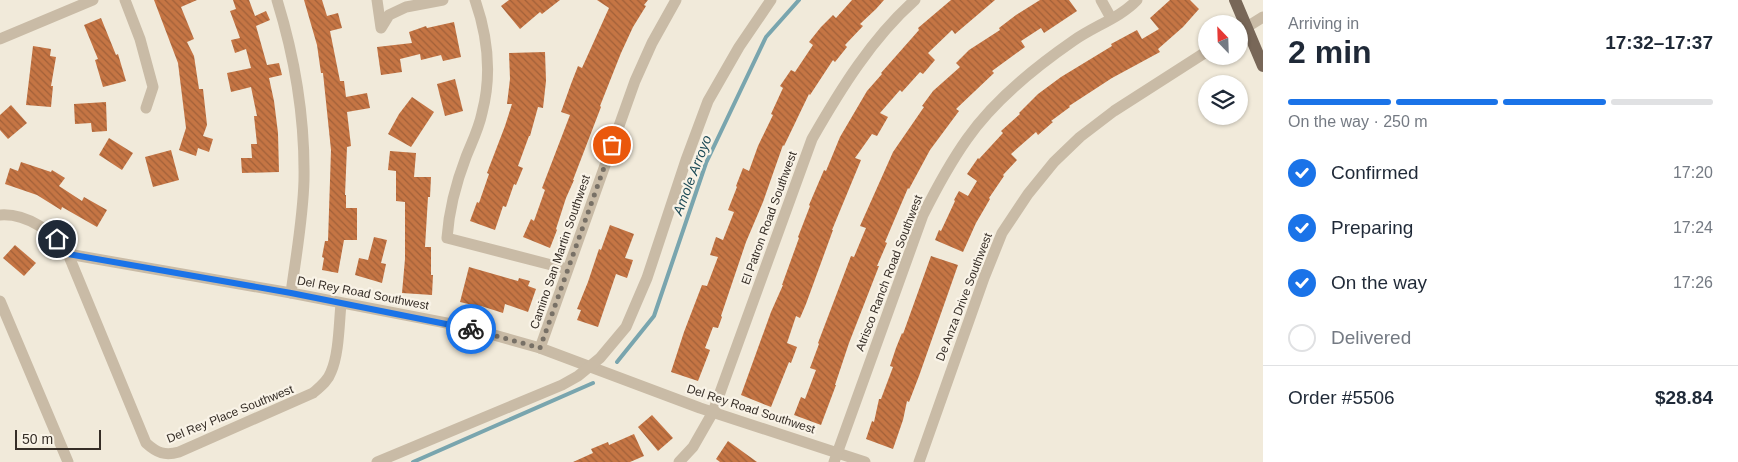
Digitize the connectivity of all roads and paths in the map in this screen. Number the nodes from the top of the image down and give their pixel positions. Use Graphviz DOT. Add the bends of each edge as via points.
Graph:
graph roads {
  1 [pos="93,0"];
  2 [pos="125,0"];
  3 [pos="277,0"];
  4 [pos="377,0"];
  5 [pos="382,0"];
  6 [pos="443,0"];
  7 [pos="475,0"];
  8 [pos="676,0"];
  9 [pos="771,0"];
  10 [pos="915,0"];
  11 [pos="1101,0"];
  12 [pos="1137,0"];
  13 [pos="1235,0"];
  14 [pos="406,8"];
  15 [pos="1238,15"];
  16 [pos="1263,17"];
  17 [pos="1111,18"];
  18 [pos="1248,26"];
  19 [pos="0,39"];
  20 [pos="1248,40"];
  21 [pos="1198,57"];
  22 [pos="1263,66"];
  23 [pos="146,108"];
  24 [pos="0,215"];
  25 [pos="68,254"];
  26 [pos="567,269"];
  27 [pos="291,293"];
  28 [pos="0,301"];
  29 [pos="341,304"];
  30 [pos="540,348"];
  31 [pos="591,367"];
  32 [pos="713,412"];
  33 [pos="836,457"];
  34 [pos="68,462"];
  35 [pos="377,462"];
  36 [pos="680,462"];
  37 [pos="865,462"];
  38 [pos="919,462"];
  1 -- 19 [label="street"];
  2 -- 23 [label="street" via="153,86"];
  3 -- 27 [label="street" via="297,77 302,124 304,179"];
  4 -- 14 [label="street" via="380,28 389,15"];
  5 -- 14 [label="street" via="388,6"];
  6 -- 14 [label="street"];
  7 -- 26 [label="street" via="486,38 487,89 482,114 449,213 447,238"];
  8 -- 26 [label="street, Camino San Martin Southwest" via="636,81"];
  9 -- 31 [label="street" via="708,101 648,278 626,327"];
  10 -- 32 [label="street, El Patron Road Southwest" via="879,37 812,139"];
  11 -- 17 [label="street"];
  12 -- 17 [label="street, Atrisco Ranch Road Southwest" via="1130,8"];
  13 -- 15 [label="main road"];
  16 -- 18 [label="street"];
  17 -- 33 [label="street, Atrisco Ranch Road Southwest" via="1060,50 998,102 967,138 942,176 923,215"];
  20 -- 22 [label="main road"];
  21 -- 38 [label="street, De Anza Drive Southwest" via="1114,110 1080,137 1028,194 1002,233"];
  24 -- 25 [label="street" via="9,214 35,224 57,239"];
  25 -- 27 [label="street, Del Rey Road Southwest"];
  25 -- 29 [label="street, Del Rey Place Southwest" via="146,443 161,454 179,452 300,400 324,384 332,372"];
  26 -- 30 [label="street, Camino San Martin Southwest"];
  27 -- 29 [label="street, Del Rey Road Southwest"];
  28 -- 34 [label="street"];
  29 -- 30 [label="street, Del Rey Road Southwest" via="462,326"];
  30 -- 31 [label="street, Del Rey Road Southwest"];
  31 -- 32 [label="street, Del Rey Road Southwest"];
  31 -- 35 [label="street" via="562,384"];
  32 -- 33 [label="street, Del Rey Road Southwest"];
  32 -- 36 [label="street, El Patron Road Southwest" via="693,447"];
  33 -- 37 [label="street, Del Rey Road Southwest"];
}
